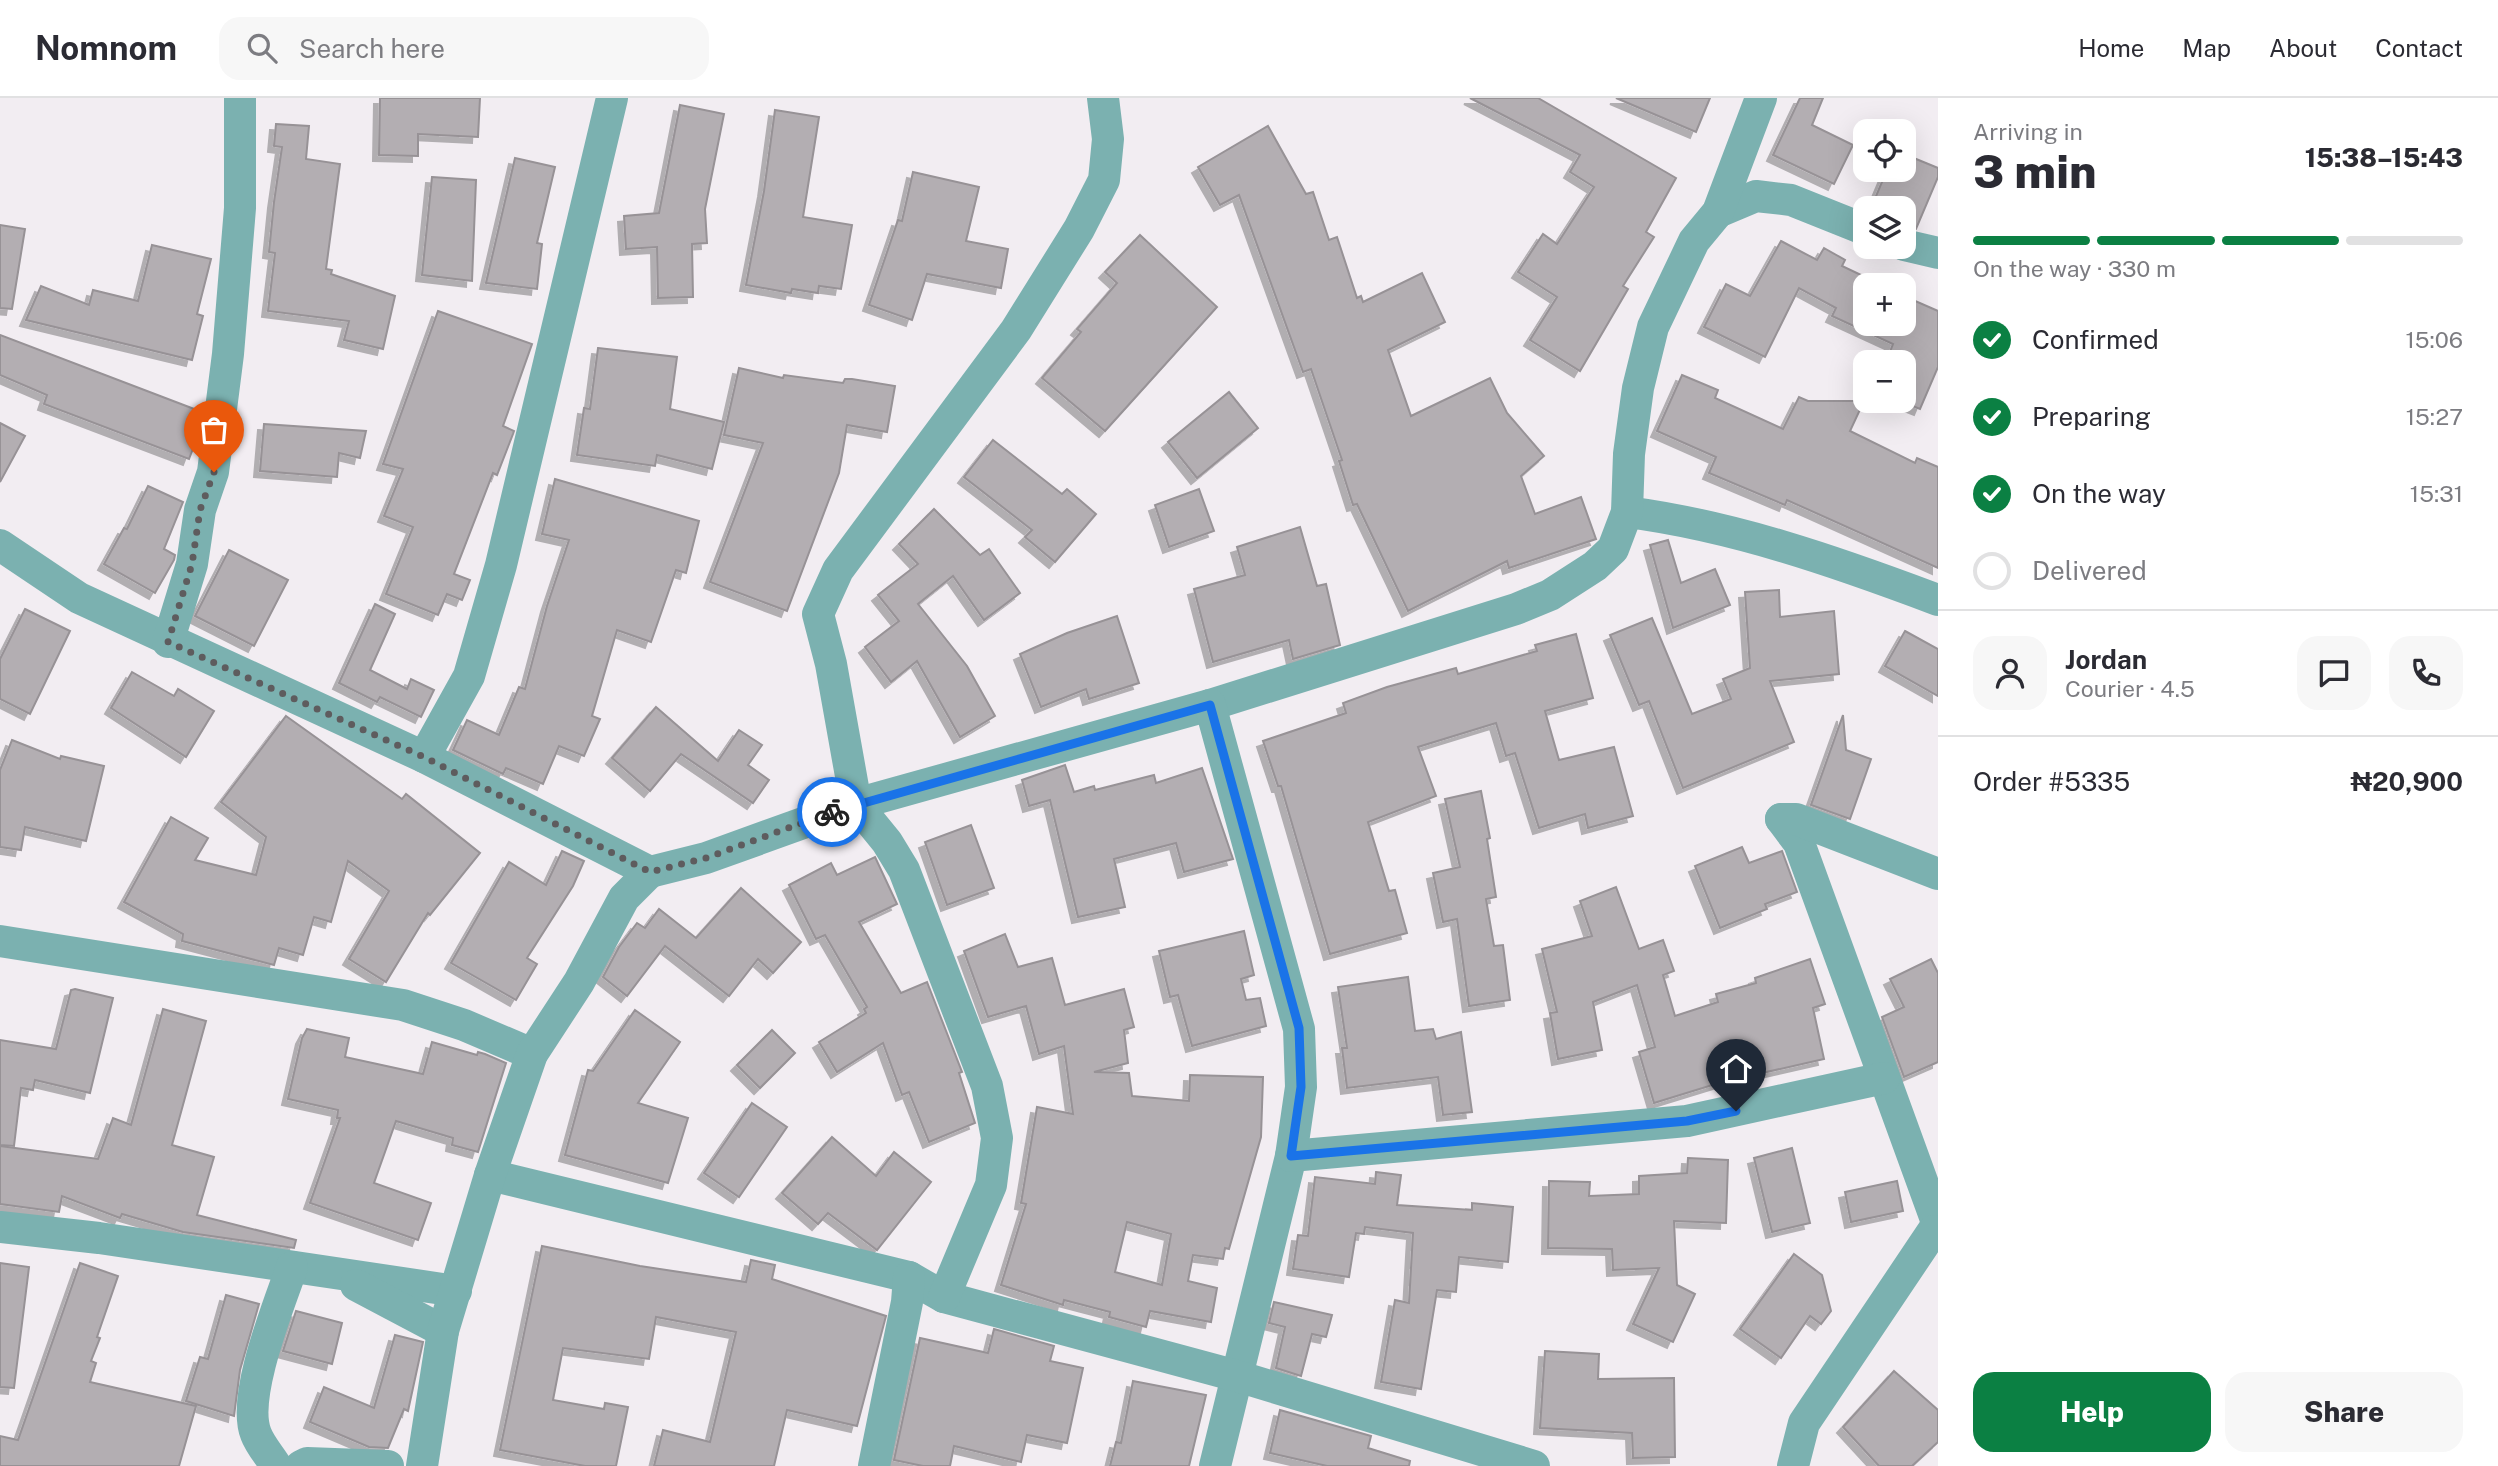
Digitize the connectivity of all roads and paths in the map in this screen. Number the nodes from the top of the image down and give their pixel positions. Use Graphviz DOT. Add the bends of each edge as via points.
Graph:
graph roads {
  1 [pos="240,98"];
  2 [pos="612,98"];
  3 [pos="1103,98"];
  4 [pos="1761,98"];
  5 [pos="1718,212"];
  6 [pos="1853,225"];
  7 [pos="1627,512"];
  8 [pos="0,545"];
  9 [pos="1938,600"];
  10 [pos="168,642"];
  11 [pos="1210,705"];
  12 [pos="424,757"];
  13 [pos="856,804"];
  14 [pos="650,872"];
  15 [pos="1938,874"];
  16 [pos="0,941"];
  17 [pos="532,1054"];
  18 [pos="1884,1078"];
  19 [pos="1291,1156"];
  20 [pos="489,1175"];
  21 [pos="1938,1225"];
  22 [pos="0,1227"];
  23 [pos="1938,1236"];
  24 [pos="292,1267"];
  25 [pos="336,1275"];
  26 [pos="909,1277"];
  27 [pos="456,1291"];
  28 [pos="944,1297"];
  29 [pos="443,1331"];
  30 [pos="1237,1376"];
  31 [pos="276,1466"];
  32 [pos="301,1466"];
  33 [pos="388,1466"];
  34 [pos="422,1466"];
  35 [pos="874,1466"];
  36 [pos="1215,1466"];
  37 [pos="1534,1466"];
  38 [pos="1793,1466"];
  1 -- 10 [label="street" via="240,208 214,472 200,510 192,564"];
  2 -- 12 [label="street" via="501,565 468,676"];
  3 -- 13 [label="street" via="1108,139 1104,180 1079,229 1016,330 838,570 818,614"];
  4 -- 5 [label="street"];
  5 -- 6 [label="street" via="1756,196 1791,200"];
  5 -- 7 [label="street" via="1694,241 1653,327 1638,388"];
  7 -- 9 [label="street" via="1823,557"];
  7 -- 11 [label="street" via="1613,549 1550,594 1516,609"];
  8 -- 10 [label="street" via="79,598"];
  10 -- 12 [label="street"];
  11 -- 13 [label="street"];
  11 -- 19 [label="street" via="1299,1028 1301,1087"];
  12 -- 14 [label="street"];
  13 -- 14 [label="street" via="706,858"];
  13 -- 28 [label="street" via="904,870 987,1086 997,1138 991,1185"];
  14 -- 17 [label="street" via="624,898 579,982"];
  15 -- 18 [label="street" via="1797,819 1781,819 1799,842"];
  16 -- 17 [label="street" via="403,1005"];
  17 -- 20 [label="street"];
  18 -- 19 [label="street" via="1687,1121"];
  18 -- 21 [label="street"];
  19 -- 30 [label="street"];
  20 -- 26 [label="street"];
  20 -- 27 [label="street"];
  22 -- 24 [label="street"];
  23 -- 38 [label="street" via="1933,1231 1804,1423"];
  24 -- 25 [label="street"];
  24 -- 31 [label="street" via="251,1404 256,1434"];
  25 -- 27 [label="street"];
  25 -- 29 [label="street"];
  26 -- 28 [label="street"];
  26 -- 35 [label="street"];
  27 -- 29 [label="street"];
  28 -- 30 [label="street"];
  29 -- 34 [label="street"];
  30 -- 36 [label="street"];
  30 -- 37 [label="street"];
  32 -- 33 [label="street" via="307,1462"];
}
